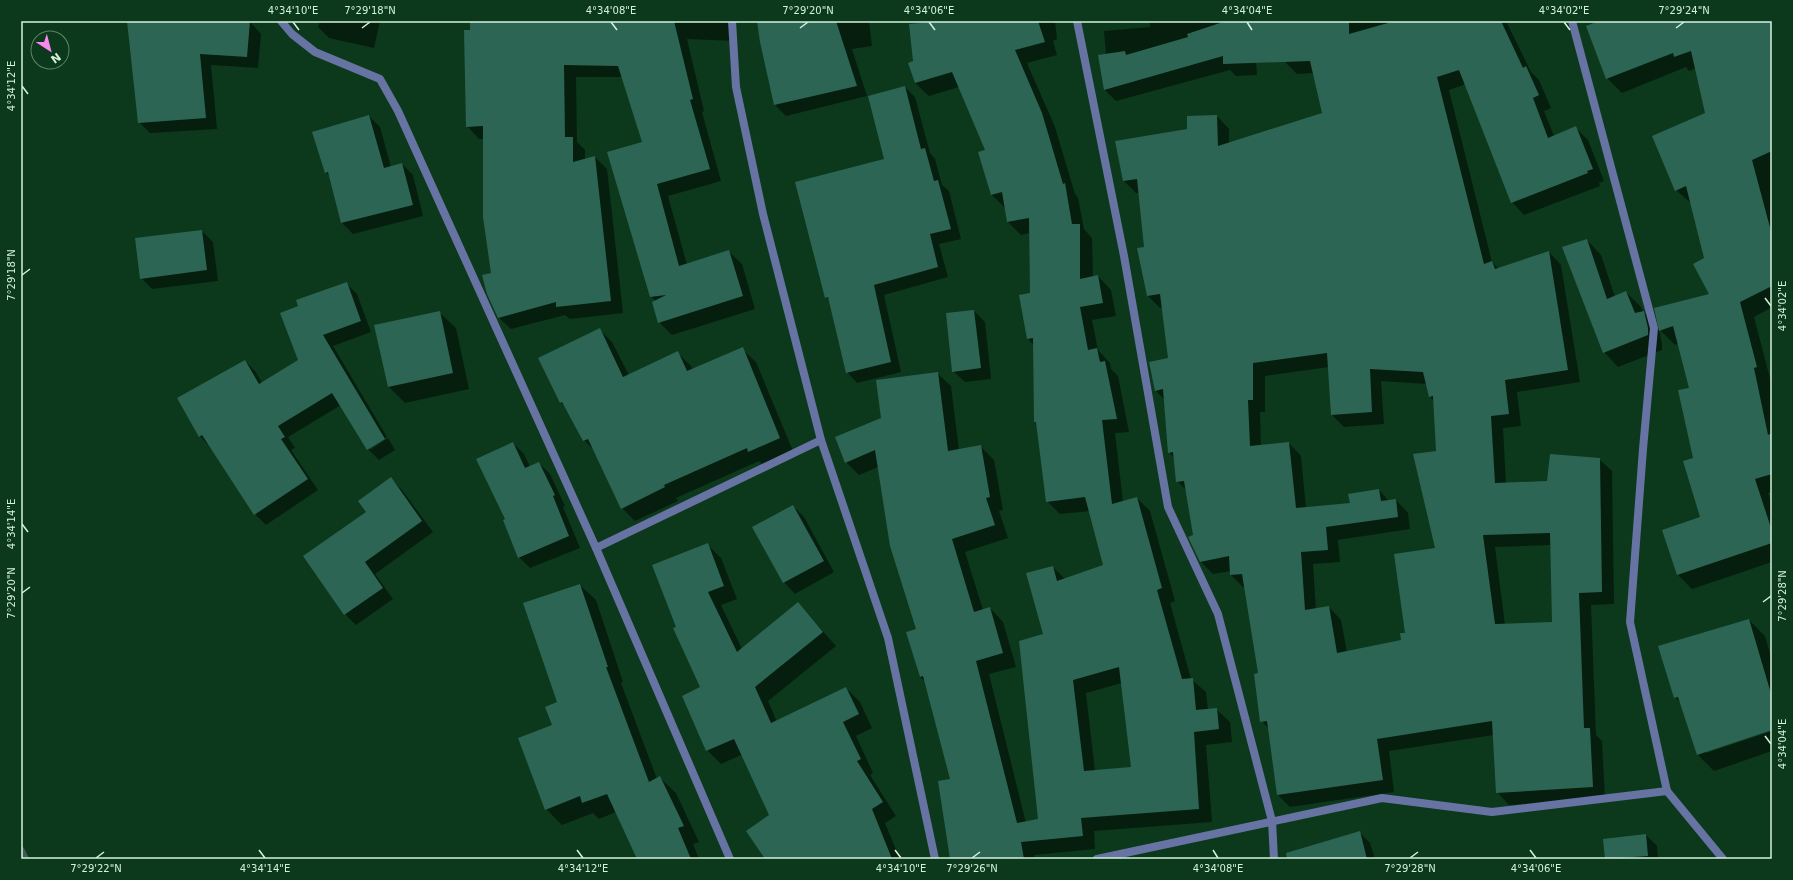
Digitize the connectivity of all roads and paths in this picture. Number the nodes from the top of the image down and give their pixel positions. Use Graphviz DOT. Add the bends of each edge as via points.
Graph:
graph roads {
  1 [pos="281,21"];
  2 [pos="732,21"];
  3 [pos="1078,21"];
  4 [pos="1572,21"];
  5 [pos="821,440"];
  6 [pos="596,548"];
  7 [pos="1667,791"];
  8 [pos="1272,821"];
  9 [pos="730,859"];
  10 [pos="935,859"];
  11 [pos="1097,859"];
  12 [pos="1274,859"];
  13 [pos="1723,859"];
  1 -- 6 [label="street" via="292,34 315,52 380,79 398,112"];
  2 -- 5 [label="street" via="736,87 763,214"];
  3 -- 8 [label="street" via="1124,256 1168,507 1218,614"];
  4 -- 7 [label="street" via="1654,328 1630,622"];
  5 -- 6 [label="street"];
  5 -- 10 [label="street" via="888,638"];
  6 -- 9 [label="street"];
  7 -- 8 [label="street" via="1492,812 1382,798"];
  7 -- 13 [label="street"];
  8 -- 11 [label="street"];
  8 -- 12 [label="street"];
}
